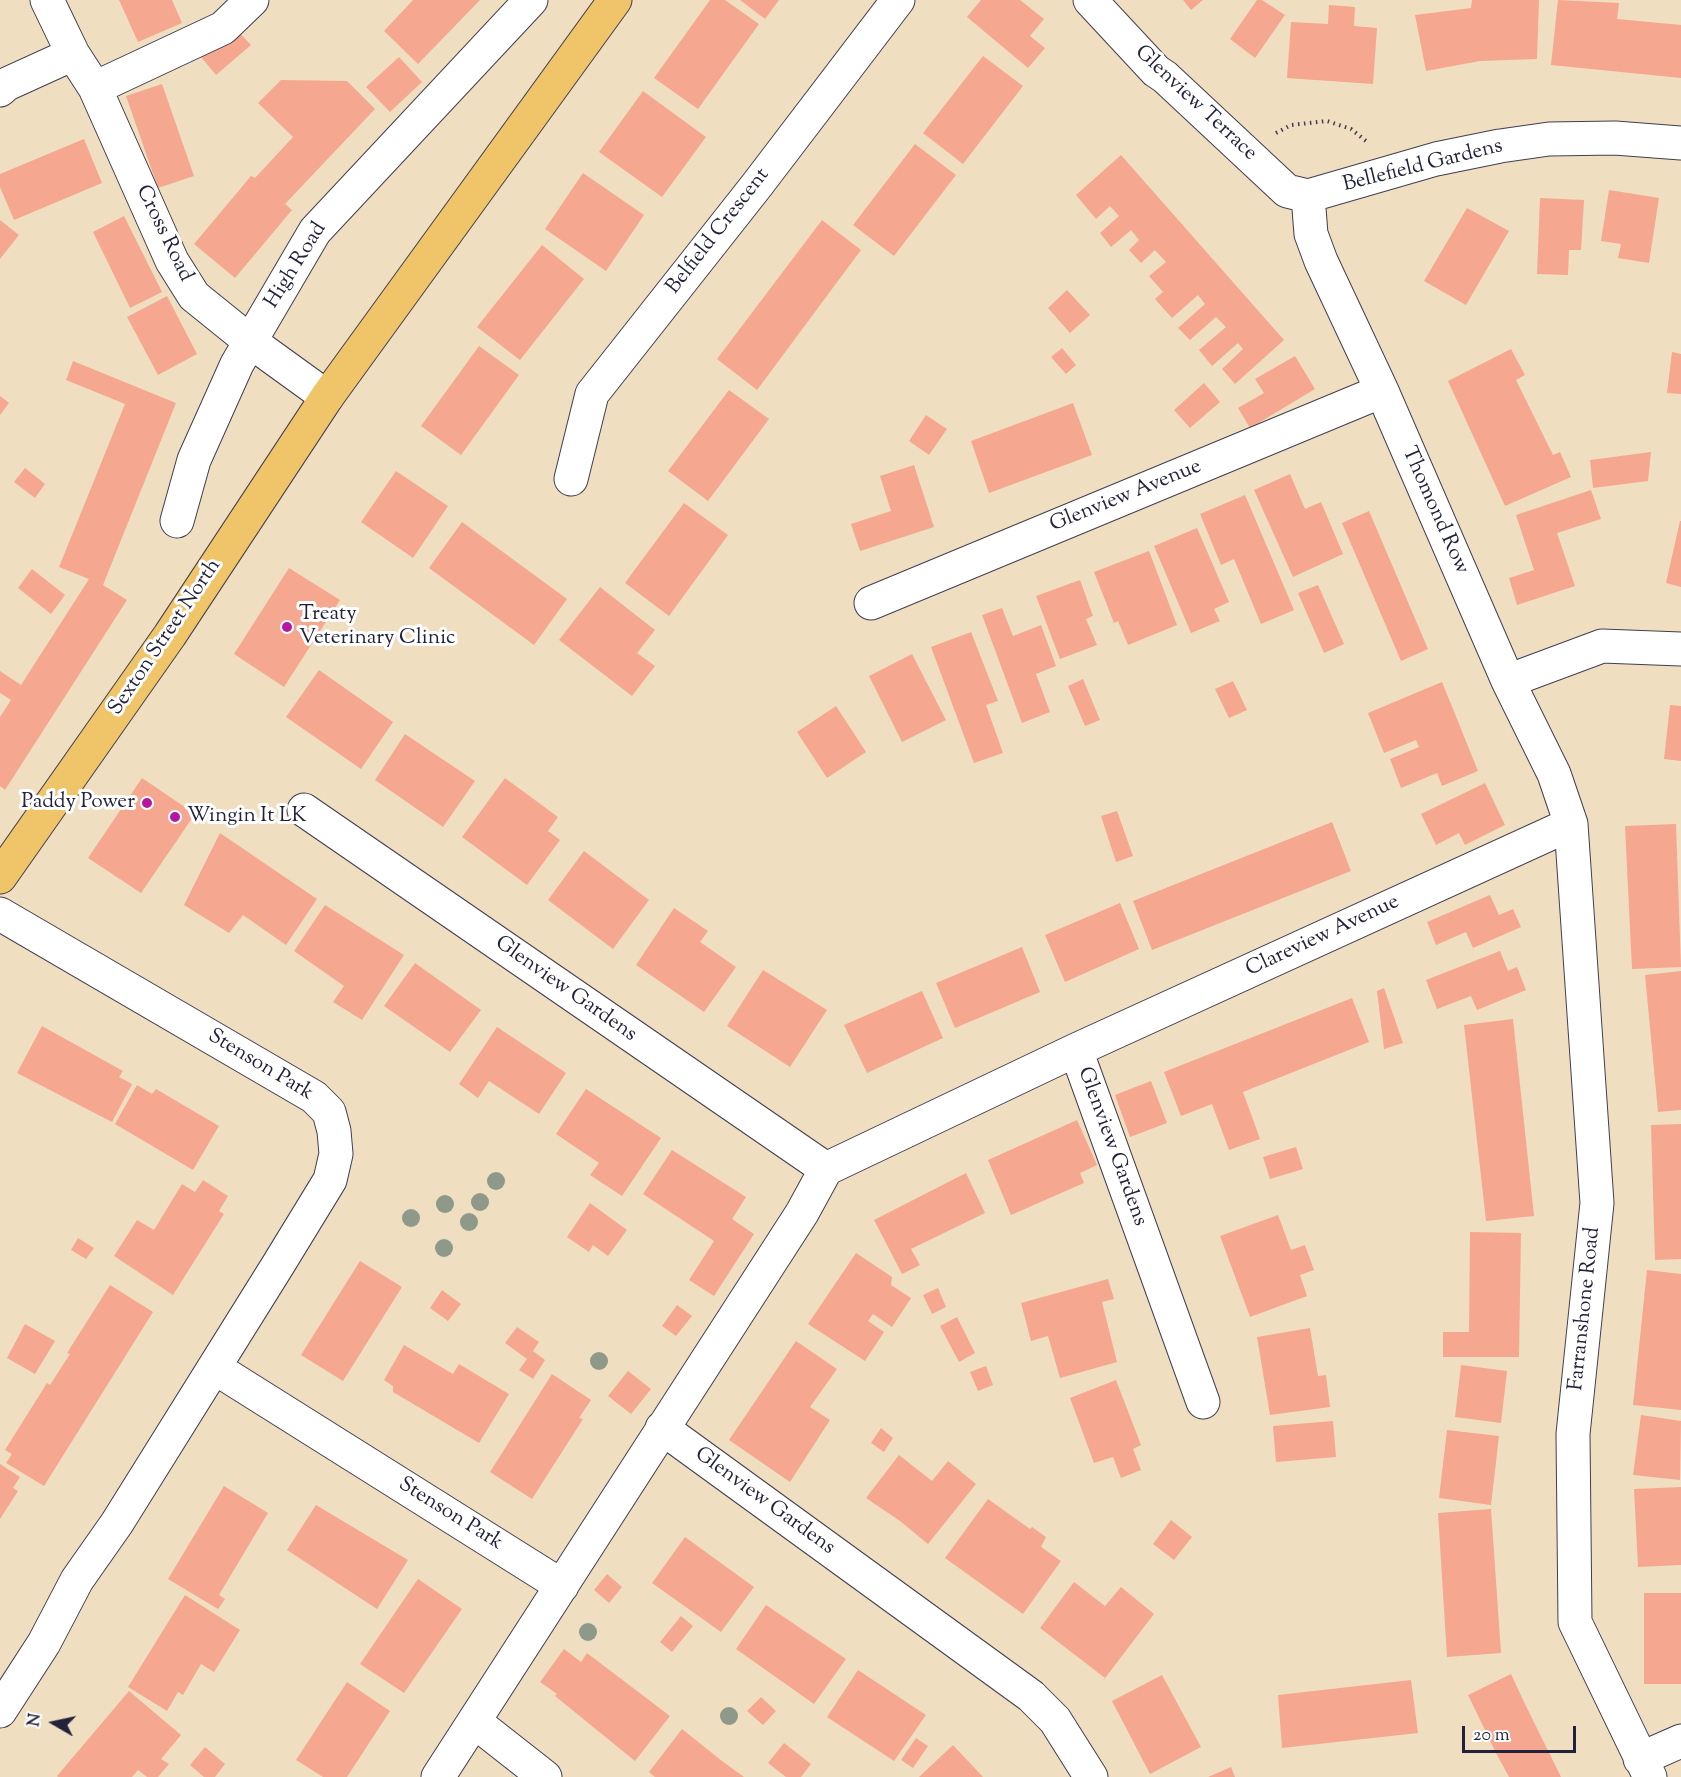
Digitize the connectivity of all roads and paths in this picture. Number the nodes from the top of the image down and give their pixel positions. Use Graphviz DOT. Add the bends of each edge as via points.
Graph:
graph roads {
  1 [pos="47,0"];
  2 [pos="252,0"];
  3 [pos="531,0"];
  4 [pos="615,0"];
  5 [pos="898,0"];
  6 [pos="1090,0"];
  7 [pos="73,54"];
  8 [pos="95,88"];
  9 [pos="0,90"];
  10 [pos="1681,143"];
  11 [pos="1243,150"];
  12 [pos="1402,169"];
  13 [pos="1308,196"];
  14 [pos="251,342"];
  15 [pos="1382,391"];
  16 [pos="327,397"];
  17 [pos="571,479"];
  18 [pos="177,521"];
  19 [pos="871,603"];
  20 [pos="1681,649"];
  21 [pos="1508,681"];
  22 [pos="304,810"];
  23 [pos="1570,824"];
  24 [pos="0,877"];
  25 [pos="0,914"];
  26 [pos="1076,1050"];
  27 [pos="826,1169"];
  28 [pos="215,1368"];
  29 [pos="1203,1402"];
  30 [pos="662,1428"];
  31 [pos="562,1586"];
  32 [pos="0,1711"];
  33 [pos="474,1722"];
  34 [pos="1681,1741"];
  35 [pos="1645,1768"];
  36 [pos="438,1777"];
  37 [pos="545,1777"];
  38 [pos="1091,1777"];
  1 -- 7 [label="street, Cross Road"];
  2 -- 8 [label="street" via="223,28"];
  3 -- 14 [label="street, High Road" via="315,231"];
  4 -- 16 [label="main road"];
  5 -- 17 [label="street, Belfield Crescent" via="592,394"];
  6 -- 11 [label="street, Glenview Terrace" via="1156,71"];
  7 -- 8 [label="street, Cross Road"];
  7 -- 9 [label="street"];
  8 -- 14 [label="street, Cross Road" via="172,261 194,296"];
  10 -- 12 [label="street, Bellefield Gardens" via="1615,138 1549,140 1500,146"];
  11 -- 12 [label="path" via="1291,125 1327,122 1351,129"];
  11 -- 13 [label="street, Glenview Terrace" via="1287,190"];
  12 -- 13 [label="street, Bellefield Gardens"];
  13 -- 15 [label="street, Thomond Row" via="1311,234 1321,261"];
  14 -- 16 [label="street, Cross Road"];
  14 -- 18 [label="street, High Road" via="194,459"];
  15 -- 19 [label="street, Glenview Avenue"];
  15 -- 21 [label="street, Thomond Row"];
  16 -- 24 [label="main road, Sexton Street North" via="170,635"];
  20 -- 21 [label="street" via="1602,646"];
  21 -- 23 [label="street, Thomond Row" via="1554,774"];
  22 -- 27 [label="street, Glenview Gardens"];
  23 -- 26 [label="street, Clareview Avenue"];
  23 -- 35 [label="street, Farranshone Road" via="1597,1203 1574,1434 1575,1622"];
  25 -- 28 [label="street, Stenson Park" via="314,1097 329,1112 336,1154 330,1180"];
  26 -- 27 [label="street, Glenview Gardens"];
  26 -- 29 [label="street, Glenview Gardens"];
  27 -- 30 [label="street" via="802,1213"];
  28 -- 31 [label="street, Stenson Park"];
  28 -- 32 [label="street, Stenson Park" via="117,1523 76,1580 44,1643"];
  30 -- 31 [label="street"];
  30 -- 38 [label="street, Glenview Gardens" via="1031,1696 1055,1720"];
  31 -- 33 [label="street"];
  33 -- 36 [label="street"];
  33 -- 37 [label="street"];
  34 -- 35 [label="street"];
}
